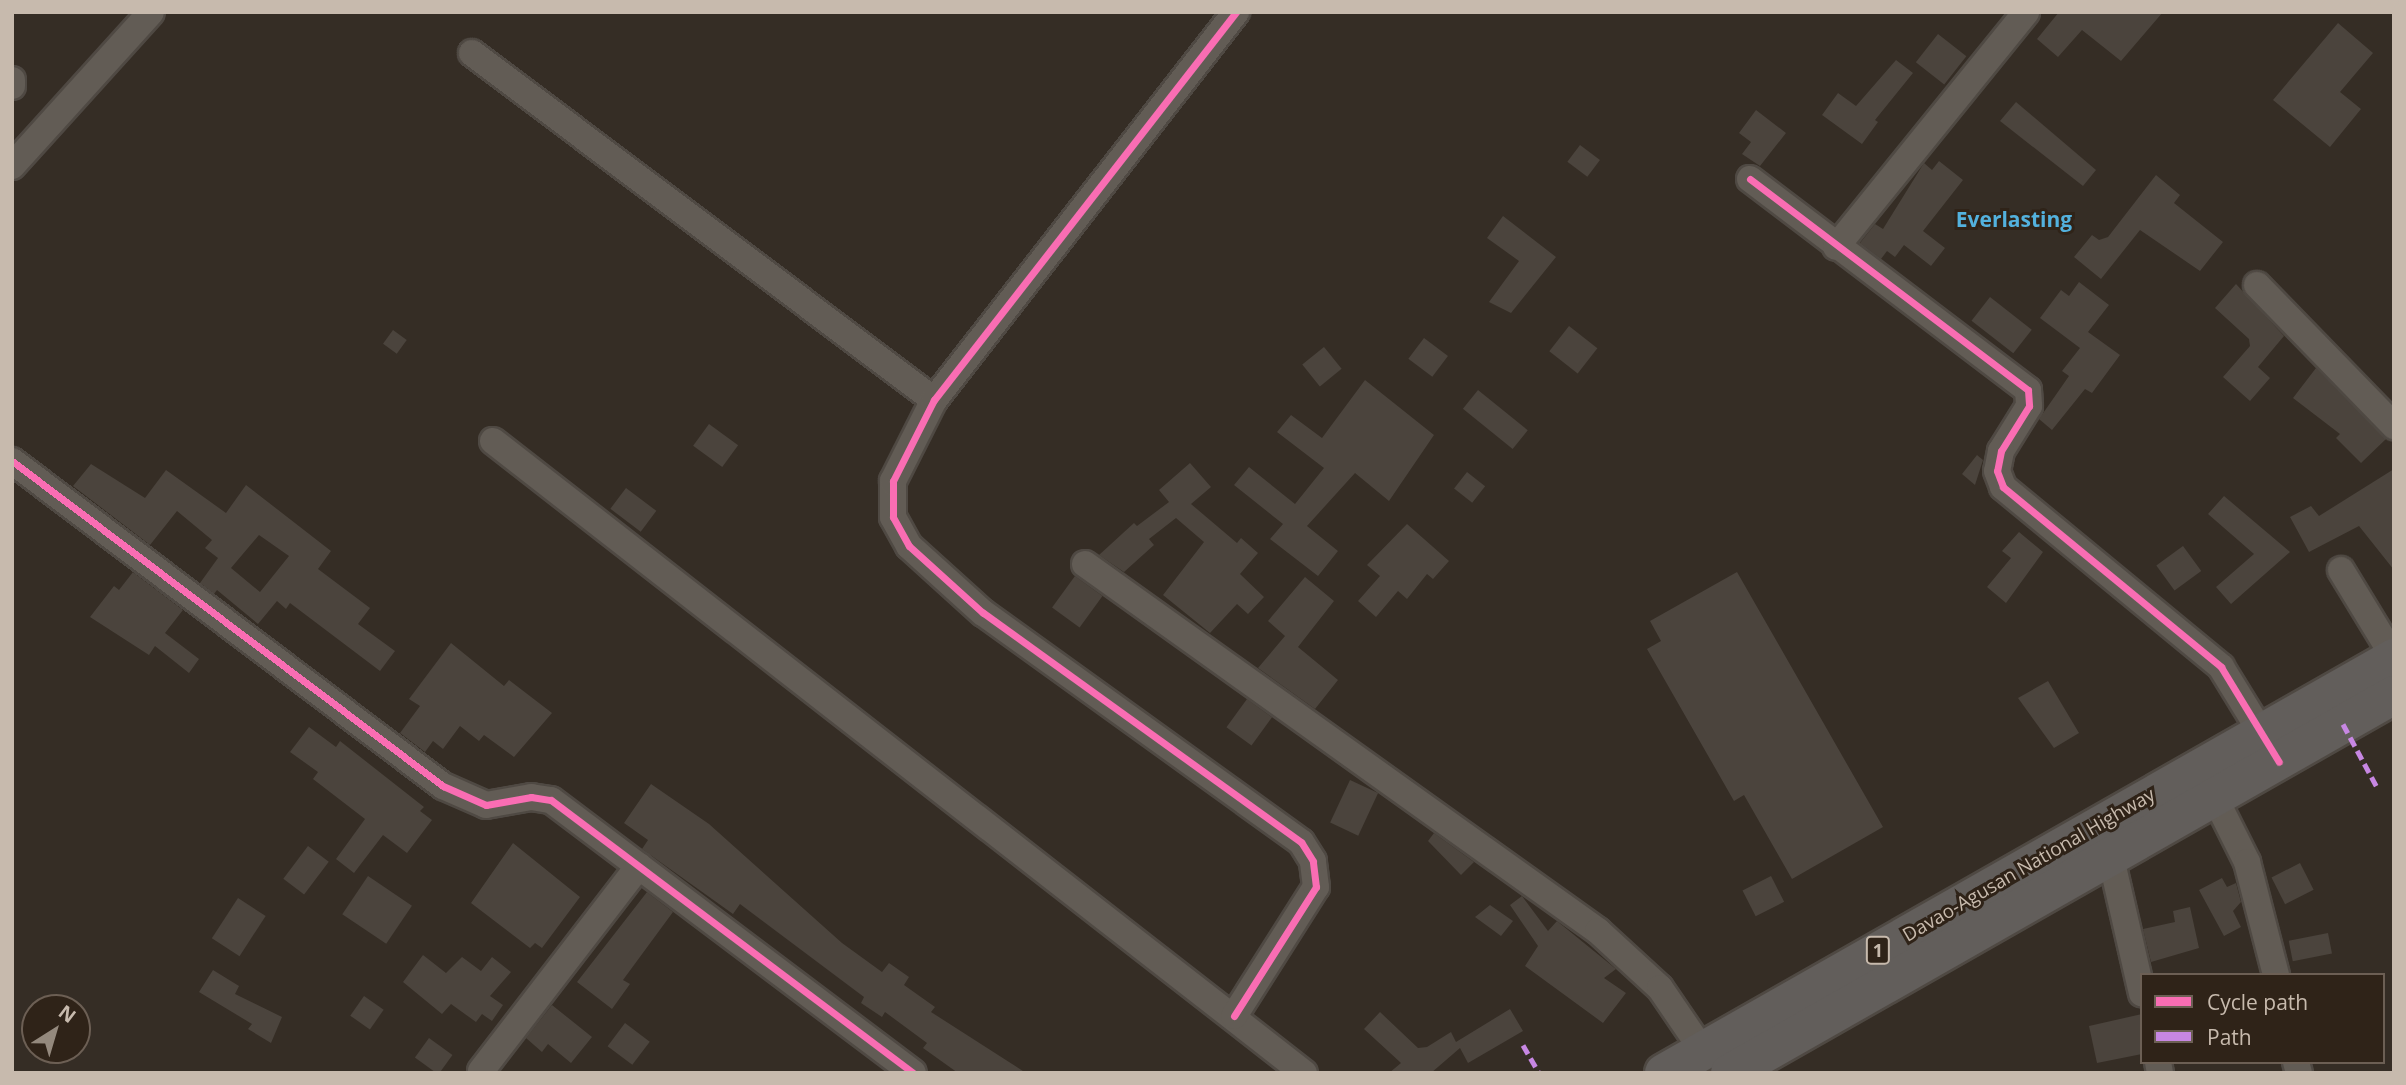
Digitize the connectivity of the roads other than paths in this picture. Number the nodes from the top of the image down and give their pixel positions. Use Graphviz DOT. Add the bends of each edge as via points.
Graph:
graph roads {
  1 [pos="151,12"];
  2 [pos="1236,12"];
  3 [pos="2026,12"];
  4 [pos="472,53"];
  5 [pos="12,80"];
  6 [pos="12,86"];
  7 [pos="12,166"];
  8 [pos="1750,179"];
  9 [pos="1836,247"];
  10 [pos="2258,285"];
  11 [pos="934,400"];
  12 [pos="2394,426"];
  13 [pos="493,441"];
  14 [pos="12,461"];
  15 [pos="1085,564"];
  16 [pos="2341,569"];
  17 [pos="2394,658"];
  18 [pos="2394,695"];
  19 [pos="2270,747"];
  20 [pos="2214,799"];
  21 [pos="2110,858"];
  22 [pos="639,866"];
  23 [pos="2275,973"];
  24 [pos="2140,985"];
  25 [pos="1234,1016"];
  26 [pos="1795,1017"];
  27 [pos="1717,1062"];
  28 [pos="481,1071"];
  29 [pos="913,1073"];
  30 [pos="1304,1073"];
  31 [pos="1664,1073"];
  1 -- 7 [label="street"];
  2 -- 11 [label="street"];
  3 -- 9 [label="street"];
  4 -- 11 [label="street"];
  5 -- 6 [label="street"];
  8 -- 9 [label="street"];
  9 -- 19 [label="street" via="2028,390 2029,406 2001,451 1997,471 2003,487 2221,667"];
  10 -- 12 [label="street"];
  11 -- 25 [label="street" via="893,481 893,517 909,546 983,612 1279,823 1313,861 1316,887 1303,914"];
  13 -- 25 [label="street"];
  14 -- 22 [label="street" via="443,786 486,805 531,797 551,800"];
  15 -- 27 [label="street" via="1598,931 1660,988"];
  16 -- 17 [label="street"];
  17 -- 19 [label="highway, Davao-Agusan National Highway / 1"];
  18 -- 19 [label="highway, Davao-Agusan National Highway / 1"];
  19 -- 20 [label="highway, Davao-Agusan National Highway / 1"];
  19 -- 26 [label="highway, Davao-Agusan National Highway / 1"];
  20 -- 21 [label="highway, Davao-Agusan National Highway / 1"];
  20 -- 23 [label="street" via="2247,862"];
  21 -- 24 [label="street"];
  21 -- 26 [label="highway, Davao-Agusan National Highway / 1"];
  22 -- 28 [label="street"];
  22 -- 29 [label="street"];
  25 -- 30 [label="street"];
  26 -- 27 [label="highway, Davao-Agusan National Highway / 1"];
  27 -- 31 [label="highway, Davao-Agusan National Highway / 1"];
}
